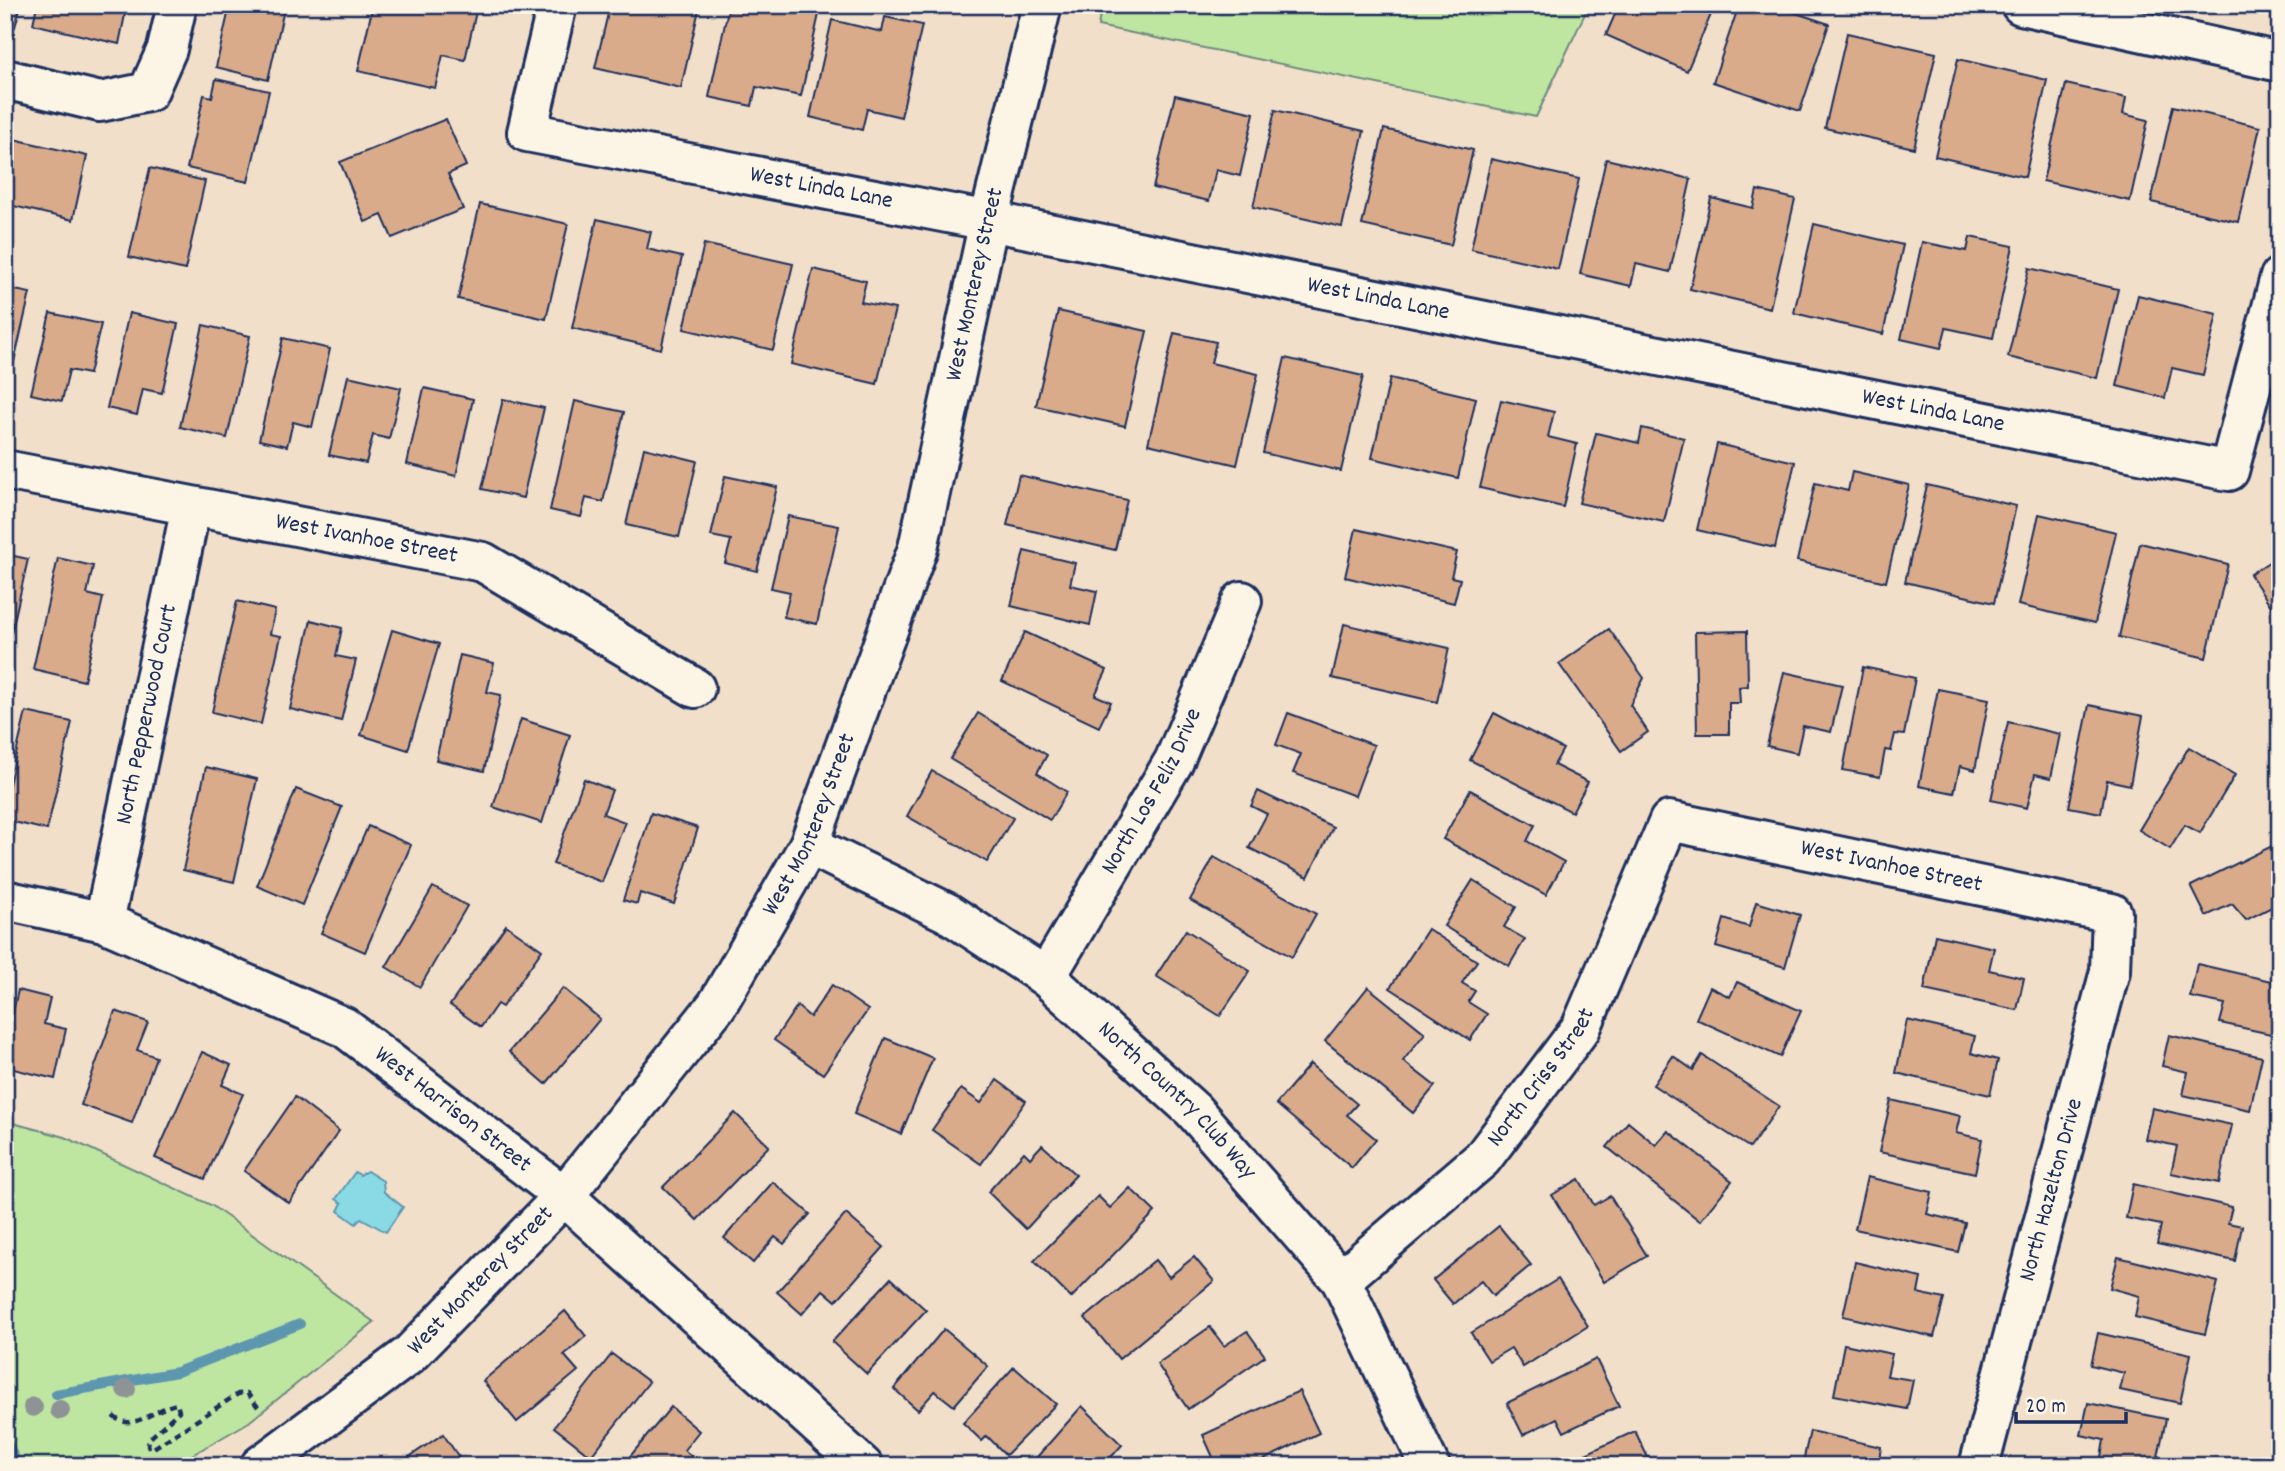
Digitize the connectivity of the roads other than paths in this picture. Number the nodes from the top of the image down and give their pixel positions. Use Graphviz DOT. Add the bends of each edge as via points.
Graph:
graph roads {
  1 [pos="177,5"];
  2 [pos="557,5"];
  3 [pos="1042,5"];
  4 [pos="2021,5"];
  5 [pos="2280,62"];
  6 [pos="5,79"];
  7 [pos="989,221"];
  8 [pos="2280,277"];
  9 [pos="5,470"];
  10 [pos="191,507"];
  11 [pos="1242,601"];
  12 [pos="695,688"];
  13 [pos="1669,821"];
  14 [pos="809,845"];
  15 [pos="5,900"];
  16 [pos="2112,913"];
  17 [pos="104,922"];
  18 [pos="1046,977"];
  19 [pos="564,1196"];
  20 [pos="1341,1280"];
  21 [pos="260,1466"];
  22 [pos="863,1466"];
  23 [pos="1430,1466"];
  24 [pos="1979,1466"];
  1 -- 6 [label="street" via="167,49 148,92 100,102"];
  2 -- 7 [label="street, West Linda Lane" via="527,132"];
  3 -- 7 [label="street, West Monterey Street"];
  4 -- 5 [label="street"];
  7 -- 8 [label="street, West Linda Lane" via="2229,471"];
  7 -- 14 [label="street, West Monterey Street" via="918,548"];
  9 -- 10 [label="street, West Ivanhoe Street"];
  10 -- 12 [label="street, West Ivanhoe Street" via="483,562"];
  10 -- 17 [label="street, North Pepperwood Court"];
  11 -- 18 [label="street, North Los Feliz Drive" via="1174,761"];
  13 -- 16 [label="street, West Ivanhoe Street"];
  13 -- 20 [label="street, North Criss Street" via="1581,1028 1482,1159"];
  14 -- 18 [label="street, North Country Club Way" via="948,913"];
  14 -- 19 [label="street, West Monterey Street" via="717,1004"];
  15 -- 17 [label="street, West Harrison Street"];
  16 -- 24 [label="street, North Hazelton Drive" via="2110,971"];
  17 -- 19 [label="street, West Harrison Street" via="344,1027"];
  18 -- 20 [label="street, North Country Club Way" via="1193,1110"];
  19 -- 21 [label="street, West Monterey Street" via="409,1355"];
  19 -- 22 [label="street, West Harrison Street"];
  20 -- 23 [label="street, North Country Club Way"];
}
